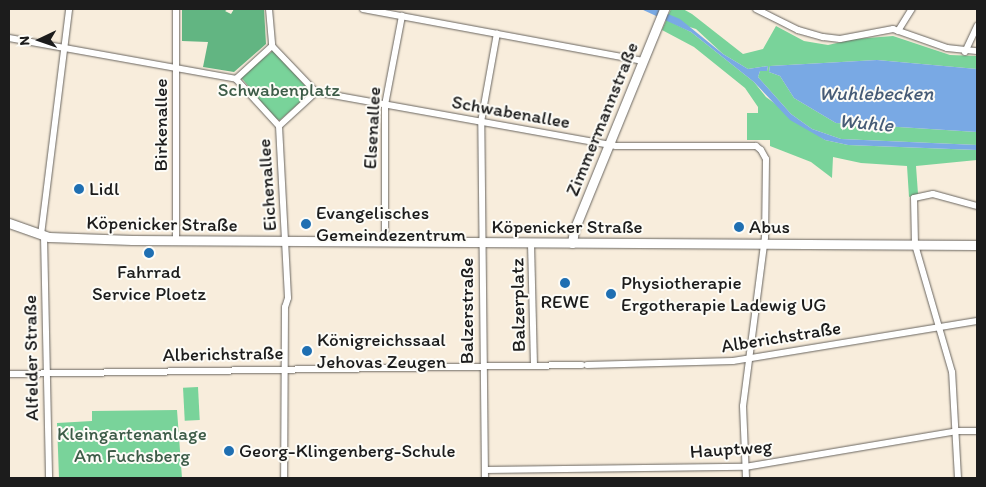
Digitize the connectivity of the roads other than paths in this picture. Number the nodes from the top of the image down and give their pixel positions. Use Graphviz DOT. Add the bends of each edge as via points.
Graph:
graph roads {
  1 [pos="69,9"];
  2 [pos="176,9"];
  3 [pos="269,9"];
  4 [pos="363,9"];
  5 [pos="664,9"];
  6 [pos="756,9"];
  7 [pos="912,9"];
  8 [pos="402,16"];
  9 [pos="977,26"];
  10 [pos="898,32"];
  11 [pos="497,33"];
  12 [pos="9,38"];
  13 [pos="272,46"];
  14 [pos="64,48"];
  15 [pos="977,51"];
  16 [pos="965,52"];
  17 [pos="643,61"];
  18 [pos="176,68"];
  19 [pos="236,78"];
  20 [pos="316,92"];
  21 [pos="385,105"];
  22 [pos="481,122"];
  23 [pos="279,126"];
  24 [pos="609,145"];
  25 [pos="977,206"];
  26 [pos="9,223"];
  27 [pos="42,236"];
  28 [pos="176,241"];
  29 [pos="765,241"];
  30 [pos="286,243"];
  31 [pos="385,243"];
  32 [pos="482,243"];
  33 [pos="532,243"];
  34 [pos="572,243"];
  35 [pos="915,245"];
  36 [pos="977,245"];
  37 [pos="977,321"];
  38 [pos="940,327"];
  39 [pos="749,358"];
  40 [pos="482,366"];
  41 [pos="534,366"];
  42 [pos="285,368"];
  43 [pos="46,373"];
  44 [pos="9,374"];
  45 [pos="977,430"];
  46 [pos="958,431"];
  47 [pos="745,467"];
  48 [pos="485,470"];
  49 [pos="49,478"];
  50 [pos="284,478"];
  51 [pos="485,478"];
  52 [pos="746,478"];
  53 [pos="958,478"];
  1 -- 14 [label="street, Alfelder Straße"];
  2 -- 18 [label="street, Birkenallee"];
  3 -- 13 [label="street"];
  4 -- 8 [label="street"];
  5 -- 17 [label="main road, Zimmermannstraße"];
  6 -- 10 [label="street" via="798,30 823,37 840,39 870,31"];
  7 -- 10 [label="street"];
  8 -- 11 [label="street"];
  8 -- 21 [label="street, Elsenallee"];
  9 -- 16 [label="street"];
  10 -- 16 [label="street"];
  11 -- 17 [label="street"];
  11 -- 22 [label="street, Balzerstraße"];
  12 -- 14 [label="street"];
  13 -- 19 [label="street"];
  13 -- 20 [label="street"];
  14 -- 18 [label="street"];
  14 -- 27 [label="street, Alfelder Straße"];
  15 -- 16 [label="street"];
  17 -- 24 [label="main road, Zimmermannstraße"];
  18 -- 19 [label="street"];
  18 -- 28 [label="street, Birkenallee"];
  19 -- 23 [label="street"];
  20 -- 21 [label="street, Schwabenallee"];
  20 -- 23 [label="street"];
  21 -- 22 [label="street, Schwabenallee"];
  21 -- 31 [label="street, Elsenallee"];
  22 -- 24 [label="street, Schwabenallee"];
  22 -- 32 [label="street, Balzerstraße"];
  23 -- 30 [label="street, Eichenallee"];
  24 -- 29 [label="street, Schwabenallee" via="756,146 766,158"];
  24 -- 34 [label="main road, Zimmermannstraße" via="574,230"];
  25 -- 35 [label="street" via="933,194 914,198"];
  26 -- 27 [label="main road, Köpenicker Straße"];
  27 -- 28 [label="main road, Köpenicker Straße"];
  27 -- 43 [label="street, Alfelder Straße"];
  28 -- 30 [label="main road, Köpenicker Straße"];
  29 -- 34 [label="main road, Köpenicker Straße"];
  29 -- 35 [label="main road, Köpenicker Straße"];
  29 -- 39 [label="street"];
  30 -- 31 [label="main road, Köpenicker Straße"];
  30 -- 42 [label="street, Eichenallee"];
  31 -- 32 [label="main road, Köpenicker Straße"];
  32 -- 33 [label="main road, Köpenicker Straße"];
  32 -- 40 [label="street, Balzerstraße"];
  33 -- 34 [label="main road, Köpenicker Straße"];
  33 -- 41 [label="street, Balzerplatz"];
  35 -- 36 [label="main road, Köpenicker Straße"];
  35 -- 38 [label="street"];
  37 -- 38 [label="street, Alberichstraße"];
  38 -- 39 [label="street, Alberichstraße"];
  38 -- 46 [label="street" via="952,372"];
  39 -- 41 [label="street, Alberichstraße" via="727,362"];
  39 -- 47 [label="street" via="743,406"];
  40 -- 41 [label="street, Alberichstraße"];
  40 -- 42 [label="street, Alberichstraße"];
  40 -- 48 [label="street, Balzerstraße"];
  42 -- 43 [label="street, Alberichstraße" via="50,370"];
  42 -- 50 [label="street, Eichenallee"];
  43 -- 44 [label="street, Alberichstraße"];
  43 -- 49 [label="street, Alfelder Straße"];
  45 -- 46 [label="street, Hauptweg"];
  46 -- 47 [label="street, Hauptweg"];
  46 -- 53 [label="street"];
  47 -- 48 [label="street, Hauptweg"];
  47 -- 52 [label="street"];
  48 -- 51 [label="street, Balzerstraße"];
}
